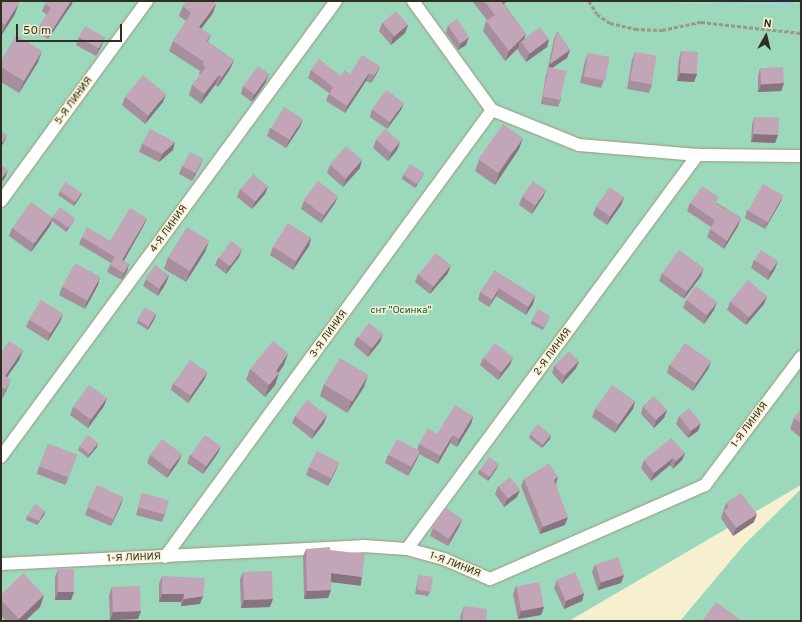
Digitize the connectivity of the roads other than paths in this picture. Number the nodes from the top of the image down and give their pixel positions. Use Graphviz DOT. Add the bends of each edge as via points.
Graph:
graph roads {
  1 [pos="147,1"];
  2 [pos="336,1"];
  3 [pos="413,1"];
  4 [pos="492,110"];
  5 [pos="698,155"];
  6 [pos="801,156"];
  7 [pos="1,201"];
  8 [pos="801,357"];
  9 [pos="1,457"];
  10 [pos="407,549"];
  11 [pos="165,557"];
  12 [pos="1,564"];
  1 -- 7 [label="street, 5-Я ЛИНИЯ"];
  2 -- 9 [label="street, 4-Я ЛИНИЯ"];
  3 -- 4 [label="street"];
  4 -- 5 [label="street" via="579,145"];
  4 -- 11 [label="street, 3-Я ЛИНИЯ"];
  5 -- 6 [label="street"];
  5 -- 10 [label="street, 2-Я ЛИНИЯ"];
  8 -- 10 [label="street, 1-Я ЛИНИЯ" via="705,485 490,579 444,559"];
  10 -- 11 [label="street, 1-Я ЛИНИЯ" via="363,546"];
  11 -- 12 [label="street, 1-Я ЛИНИЯ"];
}
